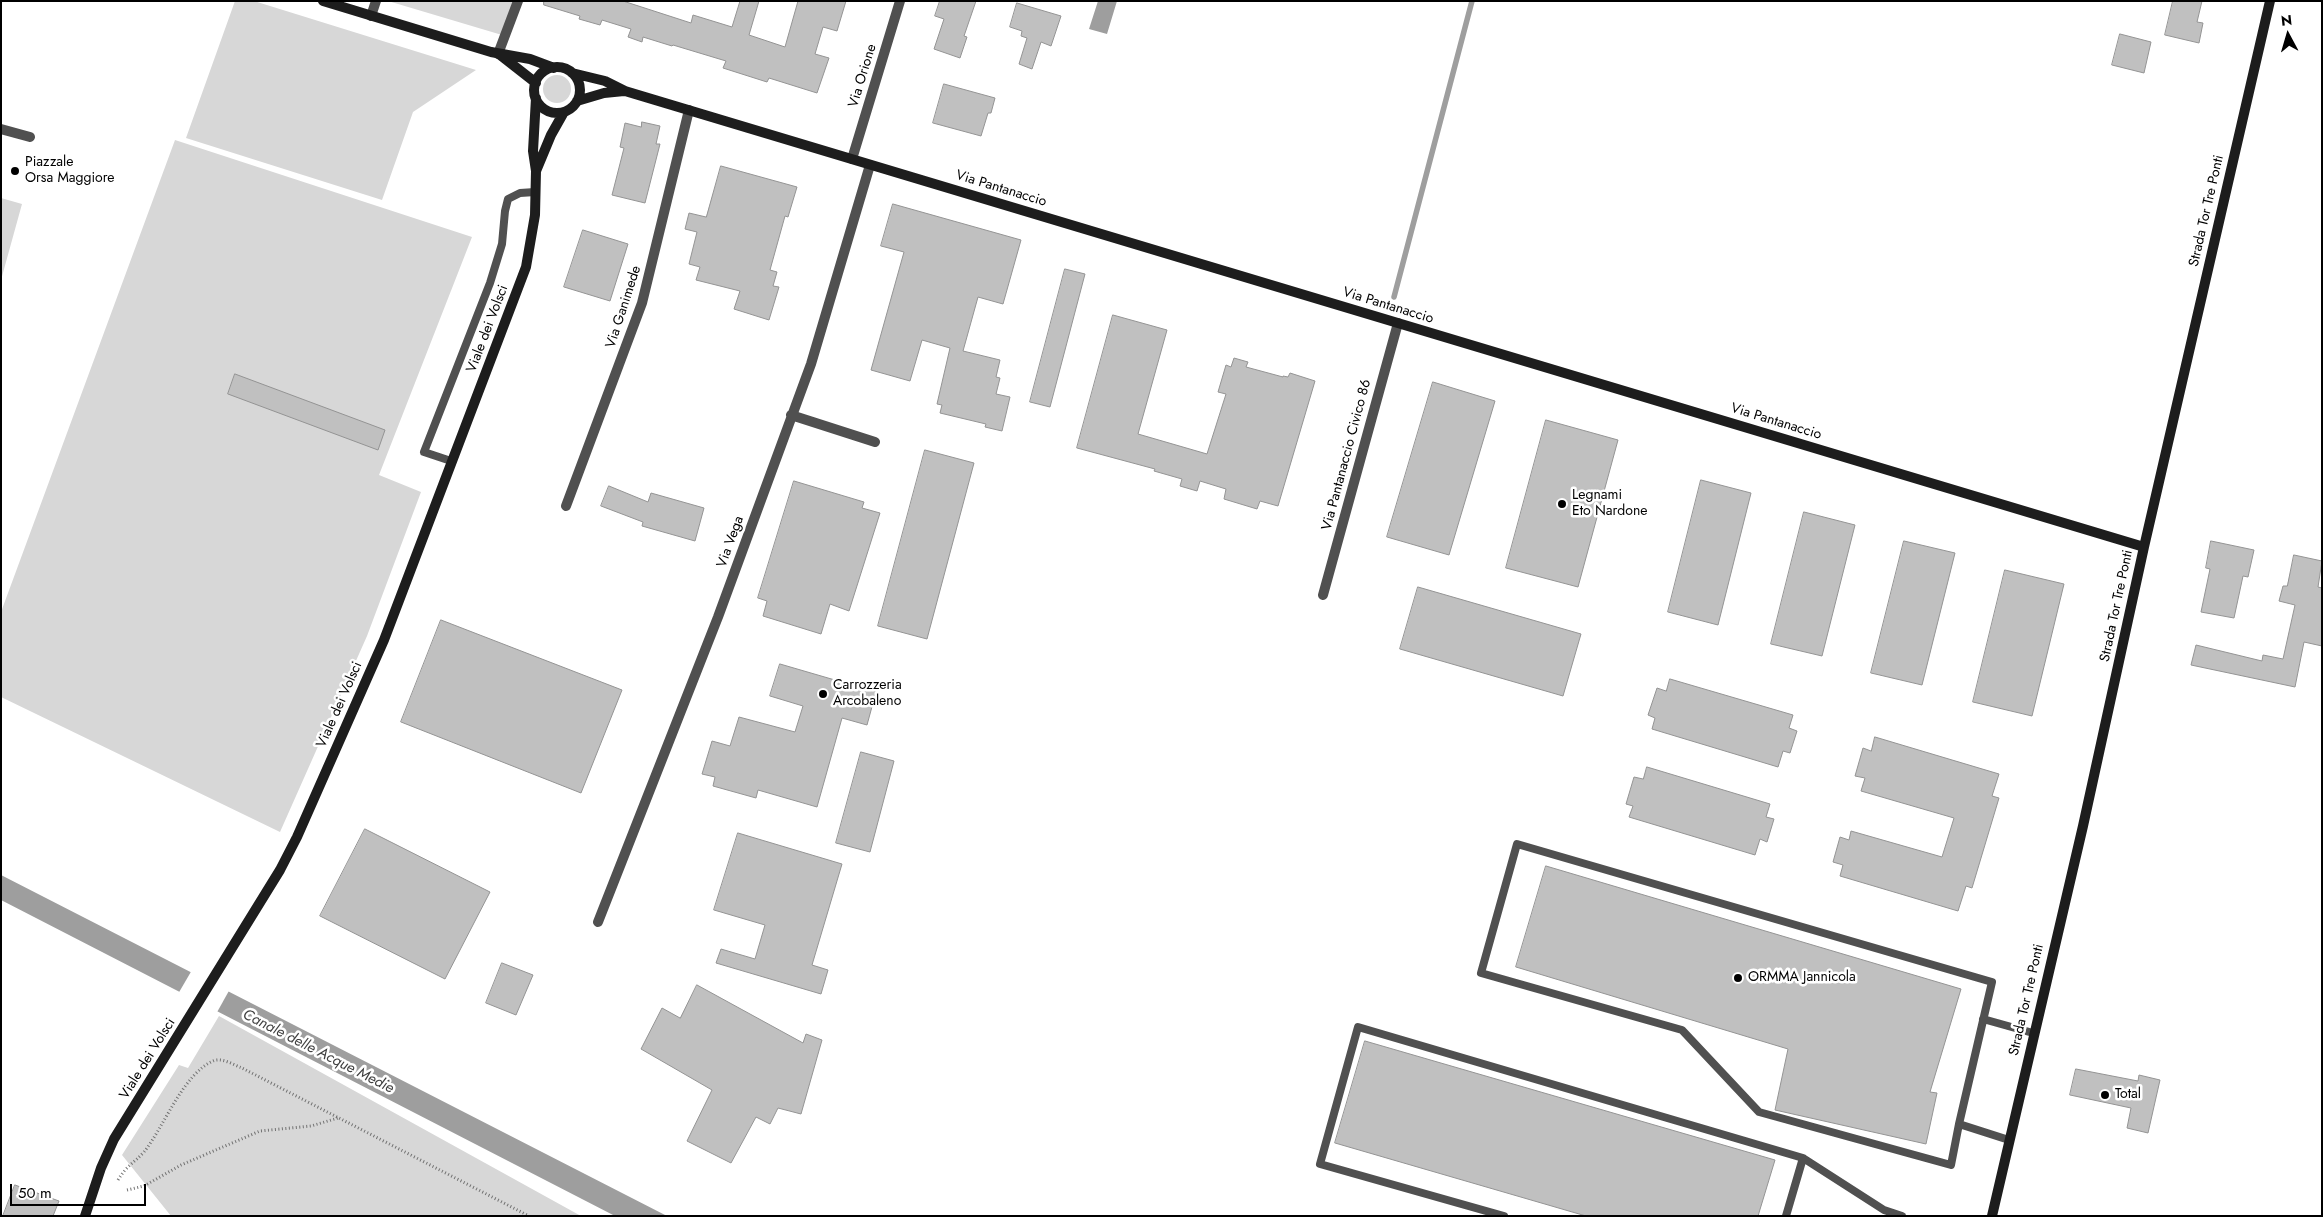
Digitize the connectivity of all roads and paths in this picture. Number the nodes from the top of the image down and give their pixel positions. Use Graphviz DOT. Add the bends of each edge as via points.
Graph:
graph roads {
  1 [pos="322,1"];
  2 [pos="376,1"];
  3 [pos="518,1"];
  4 [pos="900,1"];
  5 [pos="2270,1"];
  6 [pos="371,16"];
  7 [pos="498,54"];
  8 [pos="554,68"];
  9 [pos="572,73"];
  10 [pos="536,83"];
  11 [pos="625,91"];
  12 [pos="536,98"];
  13 [pos="577,101"];
  14 [pos="689,110"];
  15 [pos="564,112"];
  16 [pos="1,129"];
  17 [pos="30,137"];
  18 [pos="852,160"];
  19 [pos="870,165"];
  20 [pos="536,172"];
  21 [pos="535,192"];
  22 [pos="1398,323"];
  23 [pos="791,414"];
  24 [pos="875,442"];
  25 [pos="451,461"];
  26 [pos="566,506"];
  27 [pos="2144,547"];
  28 [pos="1323,595"];
  29 [pos="598,922"];
  30 [pos="1983,1018"];
  31 [pos="2033,1033"];
  32 [pos="338,1118"];
  33 [pos="1959,1124"];
  34 [pos="2009,1140"];
  35 [pos="1803,1158"];
  36 [pos="118,1180"];
  37 [pos="127,1190"];
  38 [pos="85,1216"];
  39 [pos="529,1216"];
  40 [pos="1504,1216"];
  41 [pos="1786,1216"];
  42 [pos="1902,1216"];
  43 [pos="1992,1216"];
  1 -- 6 [label="street"];
  2 -- 6 [label="street"];
  3 -- 7 [label="street"];
  4 -- 18 [label="street, Via Orione"];
  5 -- 27 [label="street, Strada Tor Tre Ponti"];
  6 -- 7 [label="street"];
  7 -- 8 [label="street"];
  7 -- 10 [label="street"];
  8 -- 9 [label="street" via="567,69"];
  8 -- 10 [label="street" via="543,73"];
  9 -- 11 [label="street, Via Pantanaccio" via="604,81"];
  9 -- 13 [label="street" via="580,86"];
  10 -- 12 [label="street"];
  11 -- 13 [label="street, Via Pantanaccio"];
  11 -- 14 [label="street, Via Pantanaccio"];
  12 -- 15 [label="street" via="544,109"];
  12 -- 20 [label="street, Viale dei Volsci" via="532,151"];
  13 -- 15 [label="street"];
  14 -- 18 [label="street, Via Pantanaccio"];
  14 -- 26 [label="street, Via Ganimede" via="642,303"];
  15 -- 20 [label="street, Viale dei Volsci" via="550,135"];
  16 -- 17 [label="street"];
  18 -- 19 [label="street, Via Pantanaccio"];
  19 -- 22 [label="street, Via Pantanaccio"];
  19 -- 23 [label="street, Via Vega" via="812,364"];
  20 -- 21 [label="street, Viale dei Volsci"];
  21 -- 25 [label="street, Viale dei Volsci" via="530,249 522,282"];
  21 -- 25 [label="lane" via="508,199 502,244 490,283 424,452"];
  22 -- 27 [label="street, Via Pantanaccio"];
  22 -- 28 [label="street, Via Pantanaccio Civico 86"];
  23 -- 24 [label="street"];
  23 -- 29 [label="street, Via Vega" via="718,617"];
  25 -- 38 [label="street, Viale dei Volsci" via="384,640 304,822 280,870 114,1139"];
  27 -- 31 [label="street, Strada Tor Tre Ponti" via="2083,826"];
  30 -- 31 [label="lane"];
  30 -- 33 [label="lane"];
  30 -- 33 [label="lane" via="1992,982 1517,844 1481,972 1682,1030 1759,1112 1951,1165"];
  31 -- 34 [label="street, Strada Tor Tre Ponti"];
  32 -- 36 [label="path" via="242,1068 214,1060 185,1087 143,1153 126,1167"];
  32 -- 37 [label="path" via="311,1126 260,1131 181,1165 144,1186"];
  32 -- 39 [label="path"];
  33 -- 34 [label="lane"];
  34 -- 43 [label="street, Strada Tor Tre Ponti"];
  35 -- 40 [label="lane" via="1358,1026 1320,1164"];
  35 -- 41 [label="lane"];
  35 -- 42 [label="lane" via="1884,1210"];
}
